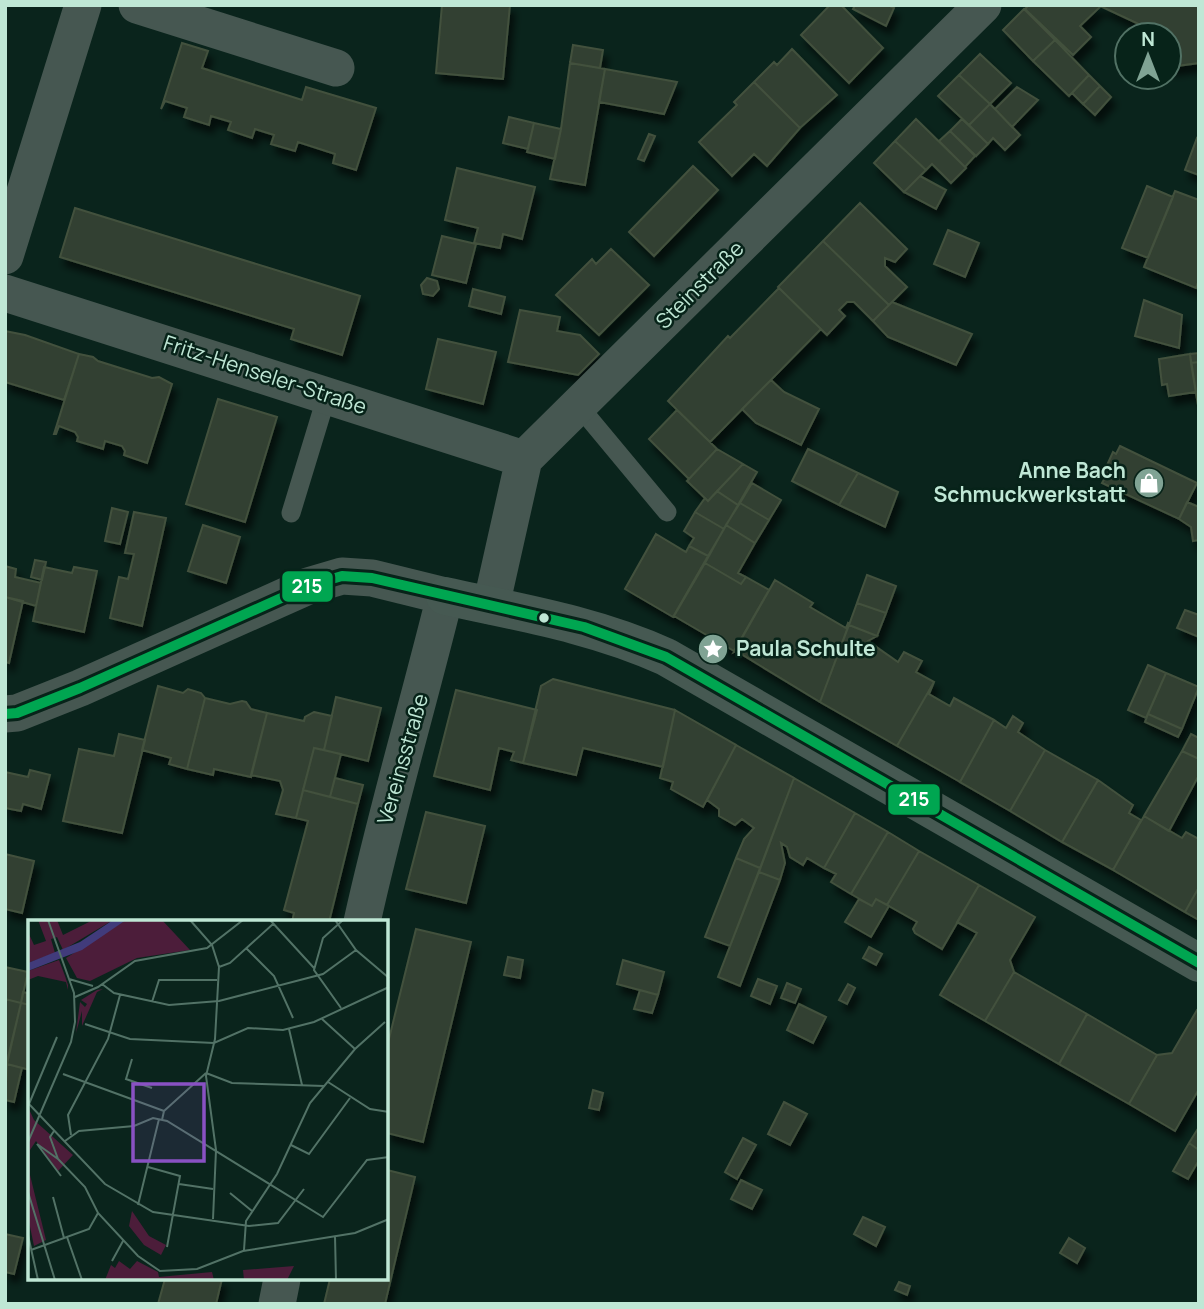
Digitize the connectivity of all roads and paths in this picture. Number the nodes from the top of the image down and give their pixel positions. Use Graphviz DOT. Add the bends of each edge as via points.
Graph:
graph roads {
  1 [pos="83,5"];
  2 [pos="137,5"];
  3 [pos="983,5"];
  4 [pos="335,68"];
  5 [pos="5,256"];
  6 [pos="5,293"];
  7 [pos="327,395"];
  8 [pos="578,405"];
  9 [pos="524,459"];
  10 [pos="667,512"];
  11 [pos="291,513"];
  12 [pos="445,596"];
  13 [pos="491,606"];
  14 [pos="5,714"];
  15 [pos="362,920"];
  16 [pos="1199,963"];
  17 [pos="282,1281"];
  18 [pos="277,1304"];
  1 -- 5 [label="street"];
  2 -- 4 [label="street"];
  3 -- 8 [label="street, Steinstraße"];
  6 -- 7 [label="street, Fritz-Henseler-Straße"];
  7 -- 9 [label="street, Fritz-Henseler-Straße"];
  7 -- 11 [label="lane"];
  8 -- 9 [label="street, Steinstraße"];
  8 -- 10 [label="lane"];
  9 -- 13 [label="street"];
  12 -- 13 [label="street"];
  12 -- 14 [label="street" via="372,578 342,576 308,586 80,688"];
  12 -- 15 [label="street, Vereinsstraße"];
  13 -- 16 [label="street" via="584,627 666,657"];
  17 -- 18 [label="street"];
}
